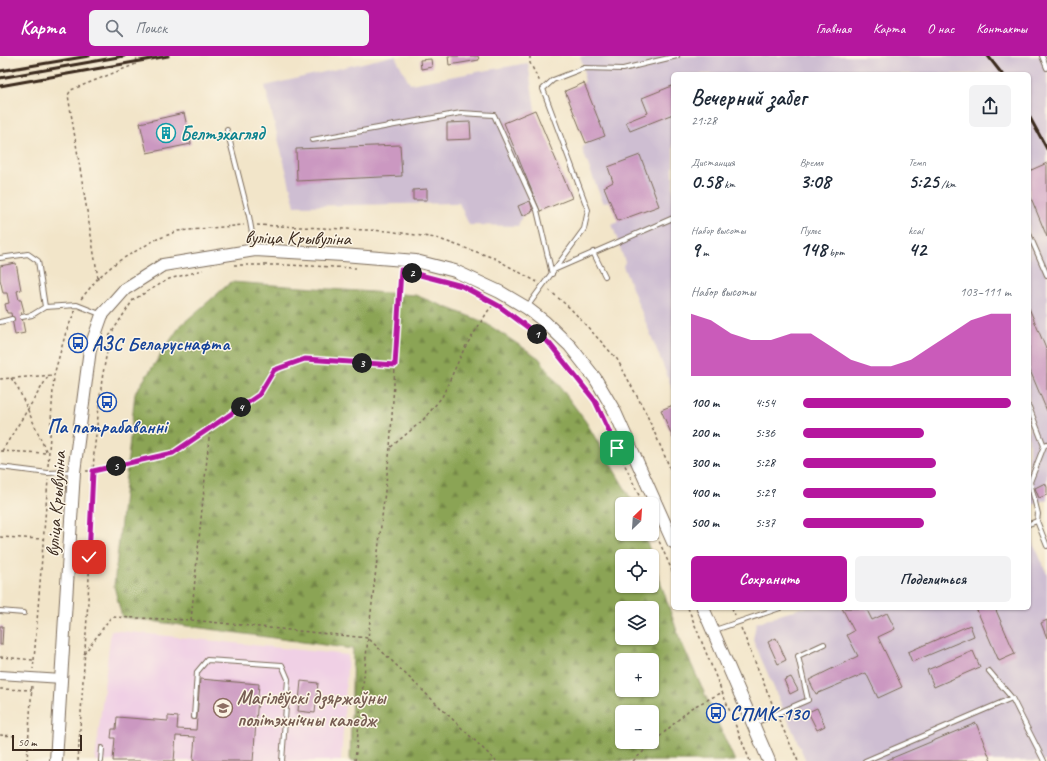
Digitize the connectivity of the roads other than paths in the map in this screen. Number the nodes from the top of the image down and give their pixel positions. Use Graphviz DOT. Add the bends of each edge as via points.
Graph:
graph roads {
  1 [pos="677,56"];
  2 [pos="1042,56"];
  3 [pos="1047,68"];
  4 [pos="227,130"];
  5 [pos="312,140"];
  6 [pos="671,219"];
  7 [pos="1031,239"];
  8 [pos="255,250"];
  9 [pos="593,252"];
  10 [pos="0,258"];
  11 [pos="555,269"];
  12 [pos="552,274"];
  13 [pos="1047,275"];
  14 [pos="605,276"];
  15 [pos="45,306"];
  16 [pos="527,308"];
  17 [pos="102,315"];
  18 [pos="22,317"];
  19 [pos="12,319"];
  20 [pos="0,322"];
  21 [pos="1031,411"];
  22 [pos="1046,445"];
  23 [pos="0,467"];
  24 [pos="74,472"];
  25 [pos="1031,480"];
  26 [pos="1031,486"];
  27 [pos="1037,521"];
  28 [pos="1031,523"];
  29 [pos="671,538"];
  30 [pos="1047,546"];
  31 [pos="704,610"];
  32 [pos="774,610"];
  33 [pos="0,611"];
  34 [pos="24,613"];
  35 [pos="713,631"];
  36 [pos="824,644"];
  37 [pos="989,671"];
  38 [pos="0,675"];
  39 [pos="62,679"];
  40 [pos="1012,698"];
  41 [pos="194,717"];
  42 [pos="753,724"];
  43 [pos="102,748"];
  44 [pos="56,761"];
  45 [pos="101,761"];
  46 [pos="282,761"];
  47 [pos="769,761"];
  48 [pos="865,761"];
  49 [pos="1044,761"];
  1 -- 11 [label="lane" via="623,69 584,68 553,80 543,89 588,210 584,228"];
  2 -- 3 [label="lane"];
  4 -- 8 [label="lane"];
  5 -- 12 [label="lane" via="461,113 494,115 536,210"];
  6 -- 9 [label="lane"];
  7 -- 13 [label="lane"];
  8 -- 16 [label="main road, вуліца Крывуліна" via="416,261 455,271"];
  8 -- 17 [label="main road, вуліца Крывуліна" via="163,265 125,289"];
  9 -- 11 [label="lane"];
  9 -- 14 [label="lane"];
  10 -- 15 [label="lane" via="28,254 38,261"];
  11 -- 12 [label="lane"];
  12 -- 16 [label="lane"];
  15 -- 17 [label="lane" via="77,305"];
  15 -- 18 [label="lane" via="32,315"];
  16 -- 29 [label="main road, вуліца Крывуліна" via="570,346 595,378 615,412"];
  17 -- 24 [label="main road, вуліца Крывуліна" via="90,349"];
  19 -- 20 [label="lane"];
  21 -- 22 [label="lane"];
  22 -- 25 [label="lane"];
  23 -- 24 [label="lane" via="48,473"];
  24 -- 39 [label="main road, вуліца Крывуліна"];
  26 -- 27 [label="lane" via="1038,514"];
  27 -- 28 [label="lane"];
  27 -- 30 [label="lane"];
  31 -- 35 [label="main road"];
  32 -- 35 [label="lane"];
  33 -- 34 [label="lane"];
  35 -- 42 [label="main road"];
  36 -- 42 [label="lane" via="798,656 808,700"];
  37 -- 40 [label="lane"];
  38 -- 39 [label="street"];
  39 -- 44 [label="main road, вуліца Крывуліна"];
  40 -- 48 [label="lane"];
  40 -- 49 [label="lane"];
  41 -- 46 [label="lane" via="197,672 207,660 282,665 288,679"];
  42 -- 47 [label="main road"];
  43 -- 45 [label="lane"];
}
